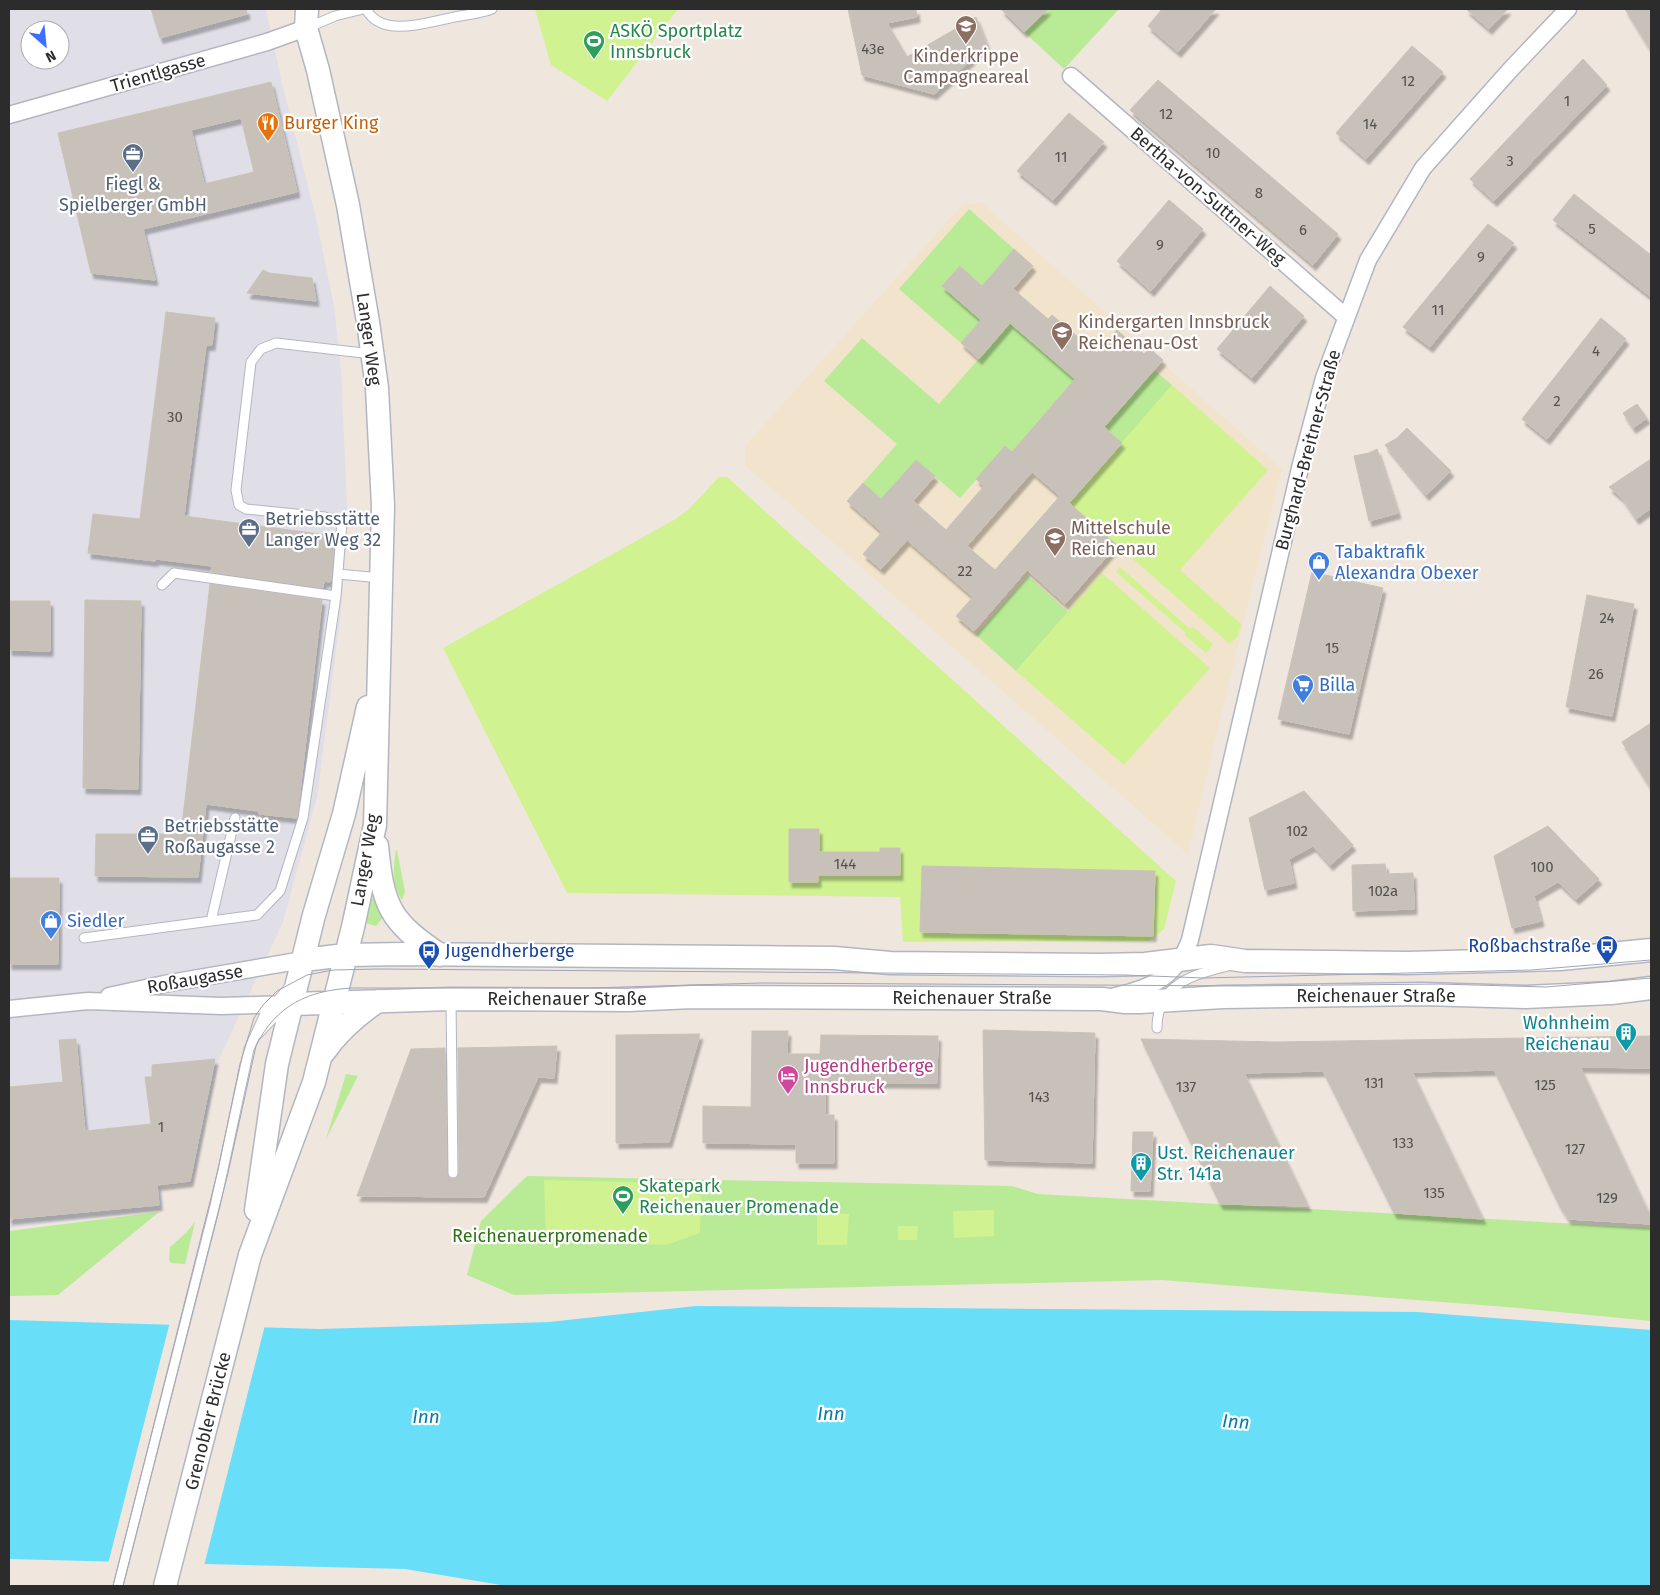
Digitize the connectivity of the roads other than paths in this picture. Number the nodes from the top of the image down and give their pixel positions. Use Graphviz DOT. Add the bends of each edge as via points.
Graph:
graph roads {
  1 [pos="293,9"];
  2 [pos="364,9"];
  3 [pos="492,9"];
  4 [pos="1568,9"];
  5 [pos="307,19"];
  6 [pos="1071,76"];
  7 [pos="9,115"];
  8 [pos="1346,317"];
  9 [pos="372,354"];
  10 [pos="338,574"];
  11 [pos="381,578"];
  12 [pos="162,586"];
  13 [pos="336,596"];
  14 [pos="379,655"];
  15 [pos="235,818"];
  16 [pos="375,825"];
  17 [pos="211,920"];
  18 [pos="1193,928"];
  19 [pos="84,938"];
  20 [pos="1651,950"];
  21 [pos="346,955"];
  22 [pos="440,955"];
  23 [pos="1211,956"];
  24 [pos="1181,960"];
  25 [pos="1245,961"];
  26 [pos="308,969"];
  27 [pos="1651,988"];
  28 [pos="1102,999"];
  29 [pos="451,1000"];
  30 [pos="1162,1000"];
  31 [pos="88,1001"];
  32 [pos="378,1001"];
  33 [pos="333,1002"];
  34 [pos="282,1004"];
  35 [pos="9,1009"];
  36 [pos="1157,1028"];
  37 [pos="249,1049"];
  38 [pos="319,1059"];
  39 [pos="453,1174"];
  40 [pos="250,1255"];
  41 [pos="118,1586"];
  42 [pos="165,1586"];
  1 -- 5 [label="street, Langer Weg"];
  2 -- 3 [label="lane" via="380,23 407,27"];
  2 -- 5 [label="lane"];
  4 -- 8 [label="street, Burghard-Breitner-Straße" via="1423,168 1368,260"];
  5 -- 7 [label="street, Trientlgasse" via="267,42"];
  5 -- 9 [label="street, Langer Weg" via="348,205"];
  6 -- 8 [label="street, Bertha-von-Suttner-Weg"];
  8 -- 18 [label="street, Burghard-Breitner-Straße" via="1324,378 1301,464"];
  9 -- 10 [label="lane" via="276,343 261,349 251,362 236,490 238,505 246,509 325,517 342,522"];
  9 -- 11 [label="street, Langer Weg" via="377,388 383,506"];
  10 -- 11 [label="lane"];
  10 -- 13 [label="lane"];
  11 -- 14 [label="street, Langer Weg"];
  12 -- 13 [label="lane" via="174,573"];
  13 -- 17 [label="lane" via="303,818 280,891 257,916"];
  14 -- 16 [label="street, Langer Weg"];
  14 -- 26 [label="street, Langer Weg" via="344,814 314,915"];
  15 -- 17 [label="lane"];
  16 -- 21 [label="street, Langer Weg"];
  16 -- 22 [label="street" via="380,874 385,897 394,916 410,934"];
  17 -- 19 [label="lane"];
  18 -- 23 [label="street" via="1200,944"];
  18 -- 24 [label="street, Burghard-Breitner-Straße"];
  20 -- 25 [label="street, Reichenauer Straße" via="1520,961"];
  21 -- 22 [label="street, Reichenauer Straße"];
  21 -- 26 [label="street, Reichenauer Straße"];
  21 -- 33 [label="street, Langer Weg"];
  22 -- 24 [label="street, Reichenauer Straße" via="834,958 890,963 1099,965"];
  23 -- 24 [label="street, Reichenauer Straße"];
  23 -- 25 [label="street, Reichenauer Straße"];
  24 -- 28 [label="street, Burghard-Breitner-Straße" via="1152,985"];
  25 -- 30 [label="lane" via="1184,981"];
  26 -- 31 [label="street, Roßaugasse" via="164,984"];
  26 -- 34 [label="street, Grenobler Brücke"];
  27 -- 30 [label="street, Reichenauer Straße" via="1526,997 1423,994"];
  28 -- 29 [label="street, Reichenauer Straße" via="748,996"];
  28 -- 30 [label="street, Reichenauer Straße" via="1125,1002"];
  29 -- 32 [label="street, Reichenauer Straße"];
  29 -- 39 [label="lane"];
  30 -- 36 [label="lane"];
  31 -- 34 [label="street, Roßaugasse" via="221,1006"];
  31 -- 35 [label="street, Roßaugasse"];
  32 -- 33 [label="street, Reichenauer Straße"];
  32 -- 38 [label="street" via="340,1033"];
  33 -- 34 [label="street, Reichenauer Straße"];
  33 -- 38 [label="street, Grenobler Brücke"];
  34 -- 37 [label="lane"];
  34 -- 37 [label="lane" via="264,1016"];
  34 -- 40 [label="street, Grenobler Brücke" via="277,1064"];
  37 -- 41 [label="lane" via="224,1168"];
  38 -- 40 [label="street, Grenobler Brücke" via="314,1082"];
  40 -- 42 [label="street, Grenobler Brücke"];
}
